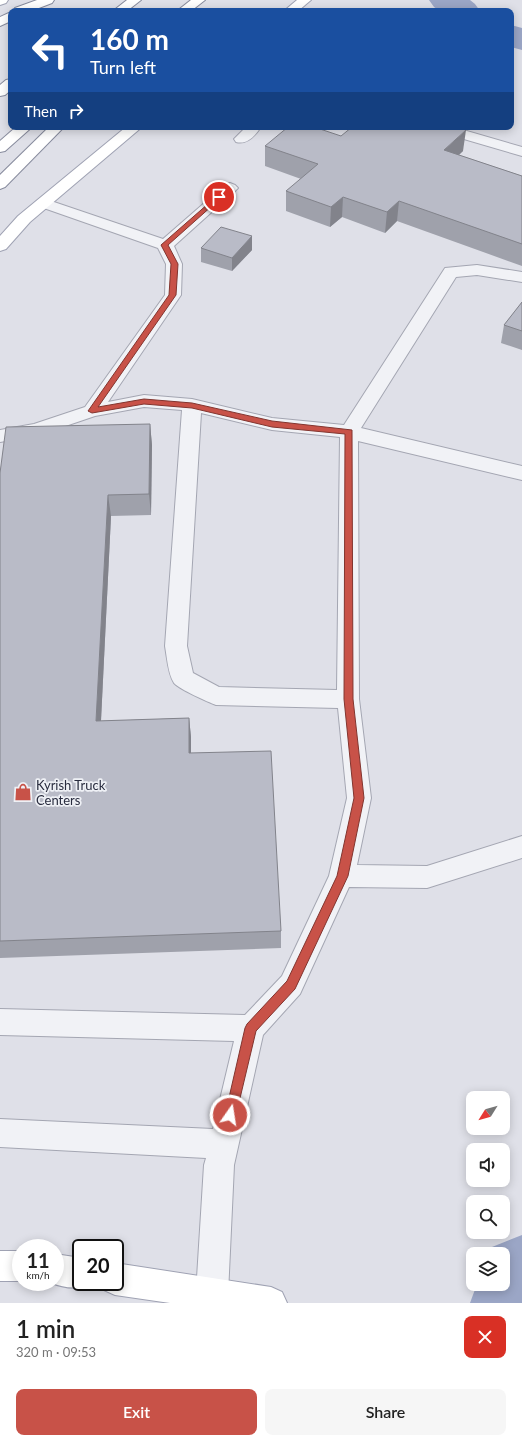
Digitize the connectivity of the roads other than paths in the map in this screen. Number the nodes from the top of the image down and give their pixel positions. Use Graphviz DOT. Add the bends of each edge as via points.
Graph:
graph roads {
  1 [pos="48,0"];
  2 [pos="135,0"];
  3 [pos="200,0"];
  4 [pos="305,0"];
  5 [pos="28,8"];
  6 [pos="123,8"];
  7 [pos="188,8"];
  8 [pos="294,8"];
  9 [pos="8,85"];
  10 [pos="0,92"];
  11 [pos="21,130"];
  12 [pos="54,130"];
  13 [pos="131,130"];
  14 [pos="251,130"];
  15 [pos="448,130"];
  16 [pos="241,139"];
  17 [pos="0,148"];
  18 [pos="522,152"];
  19 [pos="0,184"];
  20 [pos="230,188"];
  21 [pos="43,203"];
  22 [pos="165,245"];
  23 [pos="0,246"];
  24 [pos="522,277"];
  25 [pos="192,406"];
  26 [pos="92,411"];
  27 [pos="349,432"];
  28 [pos="0,436"];
  29 [pos="522,473"];
  30 [pos="348,699"];
  31 [pos="522,847"];
  32 [pos="342,876"];
  33 [pos="0,1022"];
  34 [pos="251,1028"];
  35 [pos="0,1134"];
  36 [pos="224,1144"];
  37 [pos="0,1266"];
  38 [pos="12,1266"];
  39 [pos="124,1279"];
  40 [pos="212,1294"];
  41 [pos="271,1303"];
  1 -- 5 [label="main road"];
  2 -- 6 [label="main road"];
  3 -- 7 [label="main road"];
  4 -- 8 [label="main road"];
  9 -- 10 [label="main road"];
  11 -- 17 [label="main road"];
  12 -- 19 [label="main road"];
  13 -- 21 [label="main road"];
  14 -- 16 [label="lane"];
  15 -- 18 [label="lane"];
  20 -- 22 [label="lane"];
  21 -- 22 [label="lane"];
  21 -- 23 [label="main road" via="24,219"];
  22 -- 26 [label="lane" via="174,264 173,295"];
  24 -- 27 [label="lane" via="477,270 451,272"];
  25 -- 26 [label="lane" via="144,401"];
  25 -- 27 [label="lane" via="272,424"];
  25 -- 30 [label="lane" via="176,646 183,678 216,696"];
  26 -- 28 [label="lane" via="36,430"];
  27 -- 29 [label="lane"];
  27 -- 30 [label="lane"];
  30 -- 32 [label="lane" via="359,798"];
  31 -- 32 [label="lane" via="428,877"];
  32 -- 34 [label="lane" via="291,985"];
  33 -- 34 [label="lane"];
  34 -- 36 [label="lane"];
  35 -- 36 [label="lane"];
  36 -- 40 [label="lane" via="219,1165"];
  37 -- 38 [label="main road"];
  39 -- 40 [label="main road"];
  40 -- 41 [label="main road"];
}
